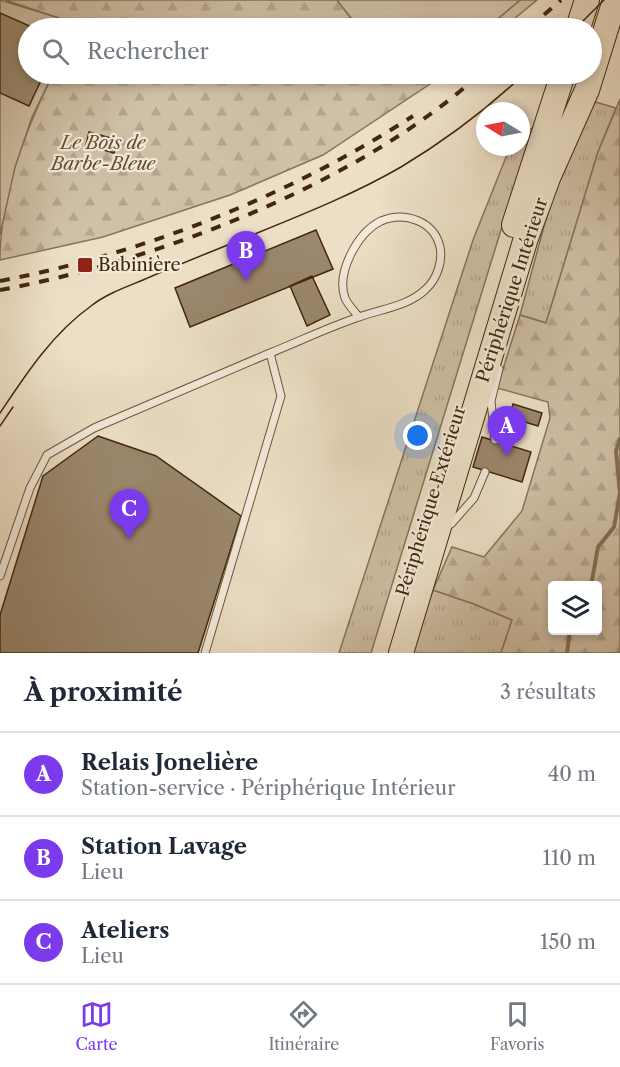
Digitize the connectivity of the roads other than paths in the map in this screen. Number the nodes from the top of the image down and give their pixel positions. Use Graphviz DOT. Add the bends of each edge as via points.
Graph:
graph roads {
  1 [pos="588,0"];
  2 [pos="615,0"];
  3 [pos="582,18"];
  4 [pos="602,42"];
  5 [pos="560,84"];
  6 [pos="589,84"];
  7 [pos="535,211"];
  8 [pos="516,301"];
  9 [pos="359,317"];
  10 [pos="270,353"];
  11 [pos="502,357"];
  12 [pos="495,440"];
  13 [pos="485,472"];
  14 [pos="447,534"];
  15 [pos="437,561"];
  16 [pos="0,576"];
  17 [pos="420,591"];
  18 [pos="205,653"];
  19 [pos="385,653"];
  20 [pos="401,653"];
  1 -- 3 [label="highway"];
  2 -- 4 [label="highway, Périphérique Intérieur"];
  5 -- 19 [label="highway, Périphérique Extérieur"];
  6 -- 7 [label="highway, Périphérique Intérieur"];
  7 -- 8 [label="lane"];
  7 -- 17 [label="highway, Périphérique Intérieur"];
  9 -- 9 [label="lane" via="413,299 435,278 440,249 434,233 421,221 399,217 380,222 357,244 342,282 346,300"];
  9 -- 10 [label="lane"];
  10 -- 16 [label="lane" via="94,428 47,455 30,488"];
  10 -- 18 [label="lane" via="281,396"];
  11 -- 12 [label="lane" via="491,400"];
  13 -- 14 [label="lane" via="474,498 453,519"];
  15 -- 17 [label="lane"];
  17 -- 20 [label="highway, Périphérique Intérieur"];
}
